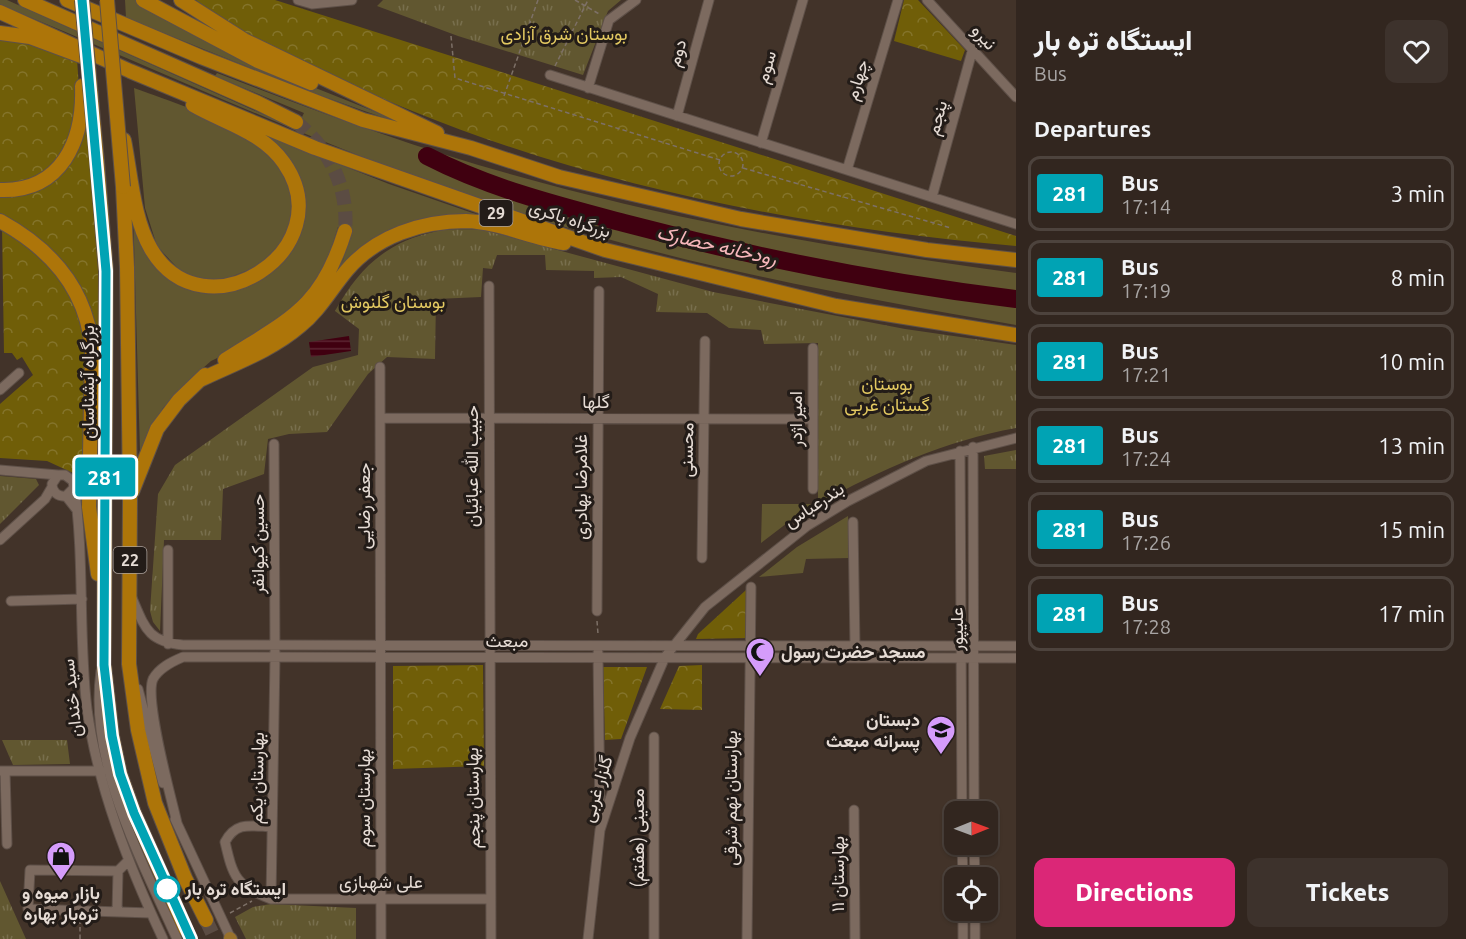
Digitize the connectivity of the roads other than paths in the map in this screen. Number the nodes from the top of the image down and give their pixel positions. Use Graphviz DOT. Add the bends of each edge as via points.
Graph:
graph roads {
  1 [pos="25,0"];
  2 [pos="67,0"];
  3 [pos="82,0"];
  4 [pos="107,0"];
  5 [pos="143,0"];
  6 [pos="181,0"];
  7 [pos="298,0"];
  8 [pos="352,0"];
  9 [pos="636,0"];
  10 [pos="709,0"];
  11 [pos="803,0"];
  12 [pos="898,0"];
  13 [pos="927,0"];
  14 [pos="312,2"];
  15 [pos="0,12"];
  16 [pos="84,19"];
  17 [pos="0,33"];
  18 [pos="973,48"];
  19 [pos="126,69"];
  20 [pos="550,75"];
  21 [pos="145,77"];
  22 [pos="588,88"];
  23 [pos="1016,97"];
  24 [pos="384,108"];
  25 [pos="118,112"];
  26 [pos="677,116"];
  27 [pos="296,122"];
  28 [pos="761,142"];
  29 [pos="471,148"];
  30 [pos="847,170"];
  31 [pos="0,190"];
  32 [pos="932,197"];
  33 [pos="0,222"];
  34 [pos="1016,224"];
  35 [pos="345,231"];
  36 [pos="605,250"];
  37 [pos="1016,260"];
  38 [pos="489,286"];
  39 [pos="598,291"];
  40 [pos="1016,335"];
  41 [pos="705,341"];
  42 [pos="813,348"];
  43 [pos="380,367"];
  44 [pos="19,373"];
  45 [pos="200,380"];
  46 [pos="0,390"];
  47 [pos="380,418"];
  48 [pos="489,418"];
  49 [pos="598,418"];
  50 [pos="704,419"];
  51 [pos="813,419"];
  52 [pos="1016,438"];
  53 [pos="274,444"];
  54 [pos="973,447"];
  55 [pos="960,451"];
  56 [pos="0,470"];
  57 [pos="41,474"];
  58 [pos="58,475"];
  59 [pos="74,485"];
  60 [pos="52,486"];
  61 [pos="813,489"];
  62 [pos="63,496"];
  63 [pos="130,496"];
  64 [pos="45,499"];
  65 [pos="78,513"];
  66 [pos="853,522"];
  67 [pos="0,540"];
  68 [pos="168,550"];
  69 [pos="702,558"];
  70 [pos="751,587"];
  71 [pos="129,592"];
  72 [pos="82,599"];
  73 [pos="11,601"];
  74 [pos="104,602"];
  75 [pos="597,611"];
  76 [pos="168,644"];
  77 [pos="275,644"];
  78 [pos="674,644"];
  79 [pos="381,645"];
  80 [pos="488,645"];
  81 [pos="598,645"];
  82 [pos="751,645"];
  83 [pos="129,646"];
  84 [pos="855,646"];
  85 [pos="962,646"];
  86 [pos="974,646"];
  87 [pos="1016,646"];
  88 [pos="275,657"];
  89 [pos="381,657"];
  90 [pos="488,657"];
  91 [pos="598,657"];
  92 [pos="665,657"];
  93 [pos="749,658"];
  94 [pos="962,658"];
  95 [pos="974,658"];
  96 [pos="1016,658"];
  97 [pos="654,737"];
  98 [pos="3,771"];
  99 [pos="100,771"];
  100 [pos="962,801"];
  101 [pos="974,801"];
  102 [pos="854,810"];
  103 [pos="177,823"];
  104 [pos="272,827"];
  105 [pos="600,830"];
  106 [pos="7,844"];
  107 [pos="129,860"];
  108 [pos="118,871"];
  109 [pos="271,898"];
  110 [pos="381,899"];
  111 [pos="490,899"];
  112 [pos="117,912"];
  113 [pos="151,913"];
  114 [pos="206,920"];
  115 [pos="963,921"];
  116 [pos="975,921"];
  117 [pos="182,935"];
  118 [pos="163,939"];
  119 [pos="231,939"];
  120 [pos="381,939"];
  121 [pos="491,939"];
  122 [pos="588,939"];
  123 [pos="654,939"];
  124 [pos="747,939"];
  125 [pos="855,939"];
  126 [pos="963,939"];
  127 [pos="975,939"];
  1 -- 27 [label="highway"];
  2 -- 29 [label="highway, بزرگراه باکری" via="363,120"];
  3 -- 16 [label="highway, بزرگراه آبشناسان / 22, bridge"];
  4 -- 25 [label="highway, 22, bridge"];
  5 -- 24 [label="highway" via="258,61"];
  6 -- 24 [label="highway" via="244,40"];
  7 -- 14 [label="street"];
  8 -- 14 [label="street"];
  9 -- 22 [label="street" via="609,20"];
  10 -- 26 [label="street, دوم"];
  11 -- 28 [label="street, سوم"];
  12 -- 30 [label="street, چهارم"];
  13 -- 18 [label="street, نیرو"];
  15 -- 19 [label="highway, بزرگراه باکری / 29"];
  16 -- 31 [label="highway, bridge" via="79,132 62,164 36,183"];
  16 -- 74 [label="highway, بزرگراه آبشناسان / 22, bridge" via="106,271"];
  17 -- 19 [label="highway" via="30,37"];
  18 -- 23 [label="street, نیرو"];
  18 -- 32 [label="street, پنجم"];
  19 -- 21 [label="highway, بزرگراه باکری / 29"];
  20 -- 22 [label="street"];
  21 -- 25 [label="highway" via="252,134 284,163 293,182 297,213 289,241 276,261 250,279 213,286 185,278 161,262 141,227"];
  21 -- 36 [label="highway, بزرگراه باکری / 29" via="344,159"];
  22 -- 26 [label="street"];
  24 -- 29 [label="highway"];
  25 -- 63 [label="highway, 22, bridge" via="127,267"];
  26 -- 28 [label="street"];
  28 -- 30 [label="street"];
  29 -- 37 [label="highway, بزرگراه باکری" via="559,177 741,219 927,250"];
  30 -- 32 [label="street"];
  32 -- 34 [label="street"];
  33 -- 74 [label="highway" via="24,234 60,266 88,324 92,360 89,507"];
  35 -- 45 [label="highway" via="330,270 301,310"];
  36 -- 40 [label="highway, بزرگراه باکری / 29" via="836,306"];
  36 -- 45 [label="highway" via="538,239 469,221 413,228 358,259 301,326 280,341"];
  38 -- 48 [label="street, حبیب الله عبائیان"];
  39 -- 49 [label="street, غلامرضا بهادری"];
  41 -- 50 [label="street, محسنی"];
  42 -- 51 [label="street, امیر اژدر"];
  43 -- 47 [label="street, جعفر رضایی"];
  44 -- 46 [label="street"];
  45 -- 63 [label="highway" via="157,429"];
  47 -- 48 [label="street, گلها"];
  47 -- 79 [label="street, جعفر رضایی"];
  48 -- 49 [label="street, گلها"];
  48 -- 80 [label="street, حبیب الله عبائیان"];
  49 -- 50 [label="street, گلها"];
  49 -- 75 [label="street, غلامرضا بهادری"];
  50 -- 51 [label="street, گلها"];
  50 -- 69 [label="street, محسنی"];
  51 -- 61 [label="street, امیر اژدر"];
  52 -- 54 [label="street, بندرعباس"];
  53 -- 77 [label="street, حسین کیوانفر"];
  54 -- 55 [label="street, بندرعباس"];
  54 -- 86 [label="street, علیپور"];
  55 -- 78 [label="street, بندرعباس" via="926,461 807,526 705,607"];
  55 -- 85 [label="street, علیپور"];
  56 -- 57 [label="street"];
  57 -- 58 [label="street"];
  57 -- 60 [label="street"];
  58 -- 59 [label="street" via="69,476"];
  58 -- 60 [label="street"];
  59 -- 62 [label="street" via="72,492"];
  59 -- 65 [label="street, سید خندان"];
  60 -- 62 [label="street"];
  60 -- 64 [label="street"];
  62 -- 64 [label="street"];
  62 -- 65 [label="street"];
  63 -- 71 [label="highway, 22"];
  64 -- 67 [label="street"];
  65 -- 72 [label="street, سید خندان"];
  66 -- 84 [label="street"];
  68 -- 76 [label="street"];
  70 -- 82 [label="street, بهارستان نهم شرقی"];
  71 -- 76 [label="street" via="153,638"];
  71 -- 83 [label="highway, 22"];
  72 -- 73 [label="street"];
  72 -- 99 [label="street, سید خندان" via="87,708"];
  74 -- 117 [label="highway, بزرگراه آبشناسان / 22" via="112,736 120,774"];
  76 -- 77 [label="street, مبعث"];
  77 -- 79 [label="street, مبعث"];
  77 -- 88 [label="street, حسین کیوانفر"];
  78 -- 81 [label="street, مبعث"];
  78 -- 82 [label="street, مبعث"];
  78 -- 92 [label="street, بندرعباس"];
  79 -- 80 [label="street, مبعث"];
  79 -- 89 [label="street, جعفر رضایی"];
  80 -- 81 [label="street, مبعث"];
  80 -- 90 [label="street, حبیب الله عبائیان"];
  81 -- 91 [label="street"];
  82 -- 84 [label="street, مبعث"];
  82 -- 93 [label="street, بهارستان نهم شرقی"];
  83 -- 103 [label="street" via="159,771"];
  83 -- 114 [label="highway, 22" via="144,766 168,840"];
  84 -- 85 [label="street, مبعث"];
  85 -- 86 [label="street, مبعث"];
  85 -- 94 [label="street, علیپور"];
  86 -- 87 [label="street, مبعث"];
  86 -- 95 [label="street, علیپور"];
  88 -- 89 [label="street, مبعث"];
  88 -- 103 [label="street, مبعث" via="183,657 159,670 152,682 154,720"];
  88 -- 104 [label="street, بهارستان یکم"];
  89 -- 90 [label="street, مبعث"];
  89 -- 110 [label="street, بهارستان سوم"];
  90 -- 91 [label="street, مبعث"];
  90 -- 111 [label="street, بهارستان پنجم"];
  91 -- 92 [label="street, مبعث"];
  91 -- 105 [label="street"];
  92 -- 93 [label="street, مبعث"];
  92 -- 105 [label="street, گلزار غربی" via="630,738"];
  93 -- 94 [label="street, مبعث"];
  93 -- 124 [label="street, بهارستان نهم شرقی"];
  94 -- 95 [label="street, مبعث"];
  94 -- 100 [label="street, علیپور"];
  95 -- 96 [label="street, مبعث"];
  95 -- 101 [label="street, علیپور"];
  97 -- 123 [label="street, معینی (هفتم)"];
  98 -- 99 [label="street"];
  98 -- 106 [label="street"];
  99 -- 107 [label="street, سید خندان"];
  102 -- 125 [label="street, بهارستان ۱۱"];
  103 -- 119 [label="street"];
  104 -- 109 [label="street, بهارستان یکم"];
  104 -- 109 [label="street" via="240,825 225,842 234,876 243,887"];
  105 -- 122 [label="street, گلزار غربی"];
  107 -- 108 [label="street"];
  107 -- 113 [label="street, سید خندان"];
  108 -- 112 [label="street"];
  108 -- 112 [label="street" via="30,870 28,909"];
  109 -- 110 [label="street, علی شهبازی"];
  110 -- 111 [label="street, علی شهبازی"];
  110 -- 120 [label="street, بهارستان سوم"];
  111 -- 121 [label="street, بهارستان پنجم"];
  112 -- 113 [label="street"];
  113 -- 118 [label="street, سید خندان"];
  115 -- 126 [label="street"];
  116 -- 127 [label="street"];
}
